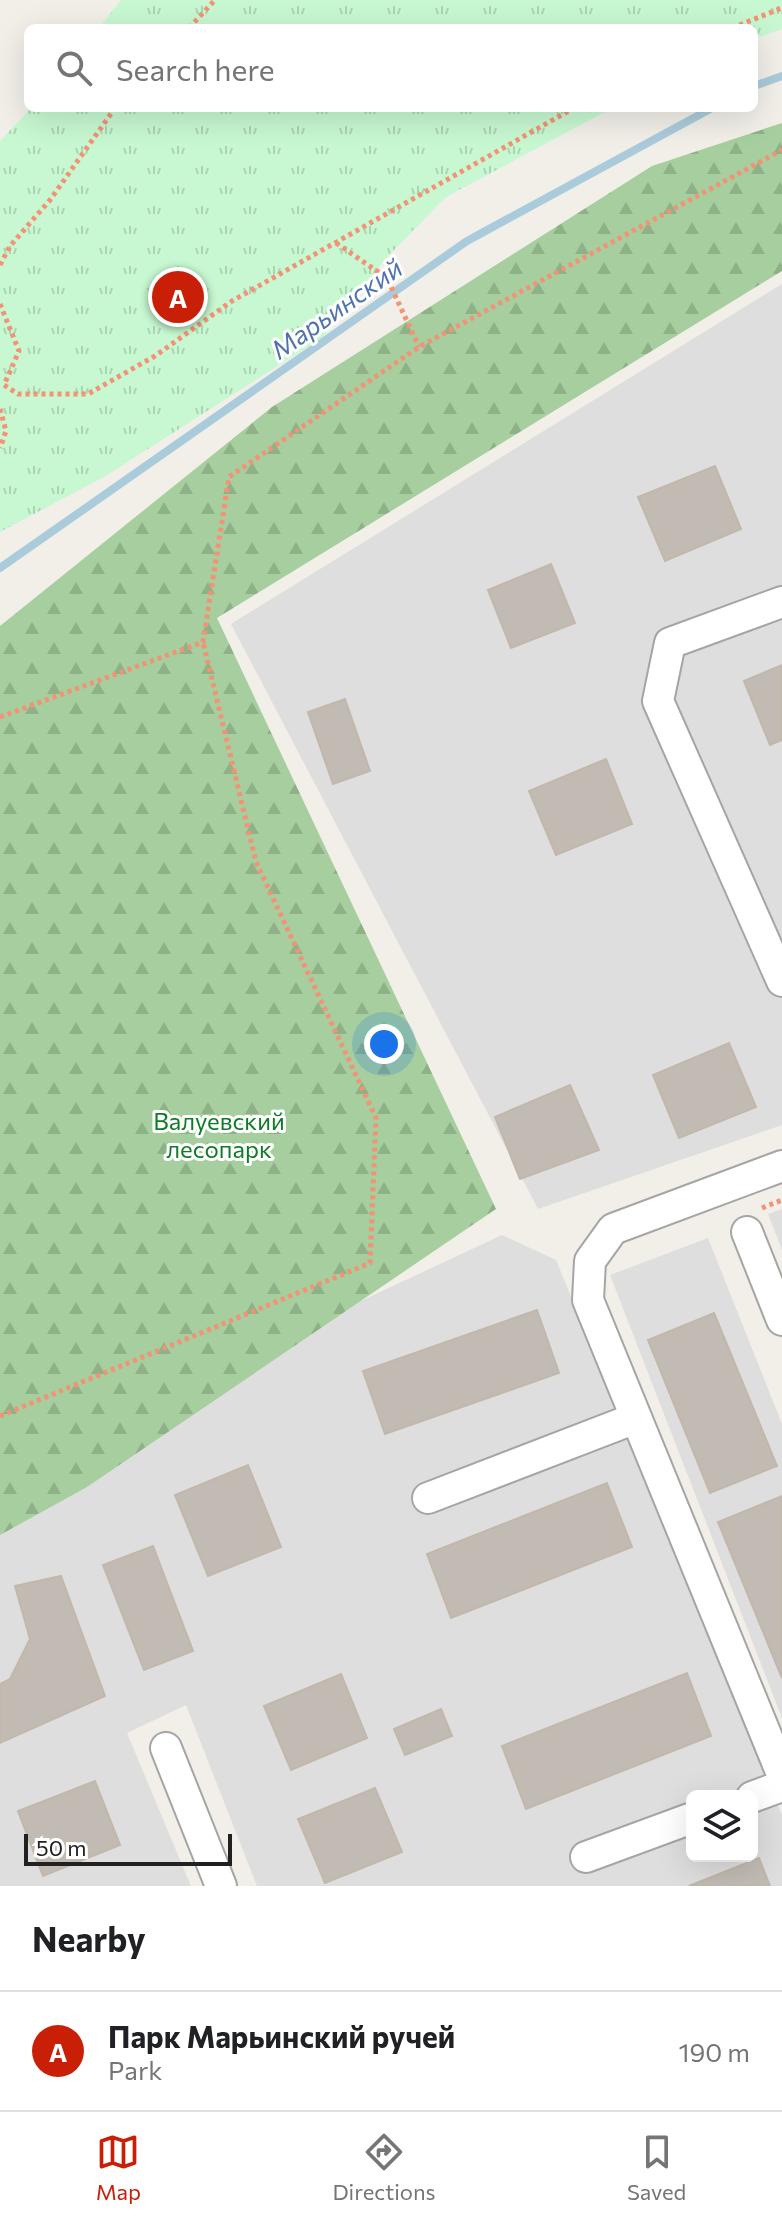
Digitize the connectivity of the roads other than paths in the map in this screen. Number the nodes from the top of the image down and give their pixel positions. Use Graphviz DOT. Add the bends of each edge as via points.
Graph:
graph roads {
  1 [pos="782,602"];
  2 [pos="782,981"];
  3 [pos="782,1166"];
  4 [pos="747,1232"];
  5 [pos="782,1320"];
  6 [pos="636,1418"];
  7 [pos="428,1498"];
  8 [pos="166,1748"];
  9 [pos="782,1774"];
  10 [pos="782,1786"];
  11 [pos="758,1795"];
  12 [pos="686,1820"];
  13 [pos="586,1857"];
  14 [pos="221,1886"];
  1 -- 2 [label="street" via="670,643 658,701"];
  3 -- 6 [label="street" via="613,1229 590,1261 588,1300"];
  4 -- 5 [label="street"];
  6 -- 7 [label="street"];
  6 -- 9 [label="street"];
  8 -- 14 [label="street"];
  10 -- 11 [label="street"];
  12 -- 13 [label="street"];
}
